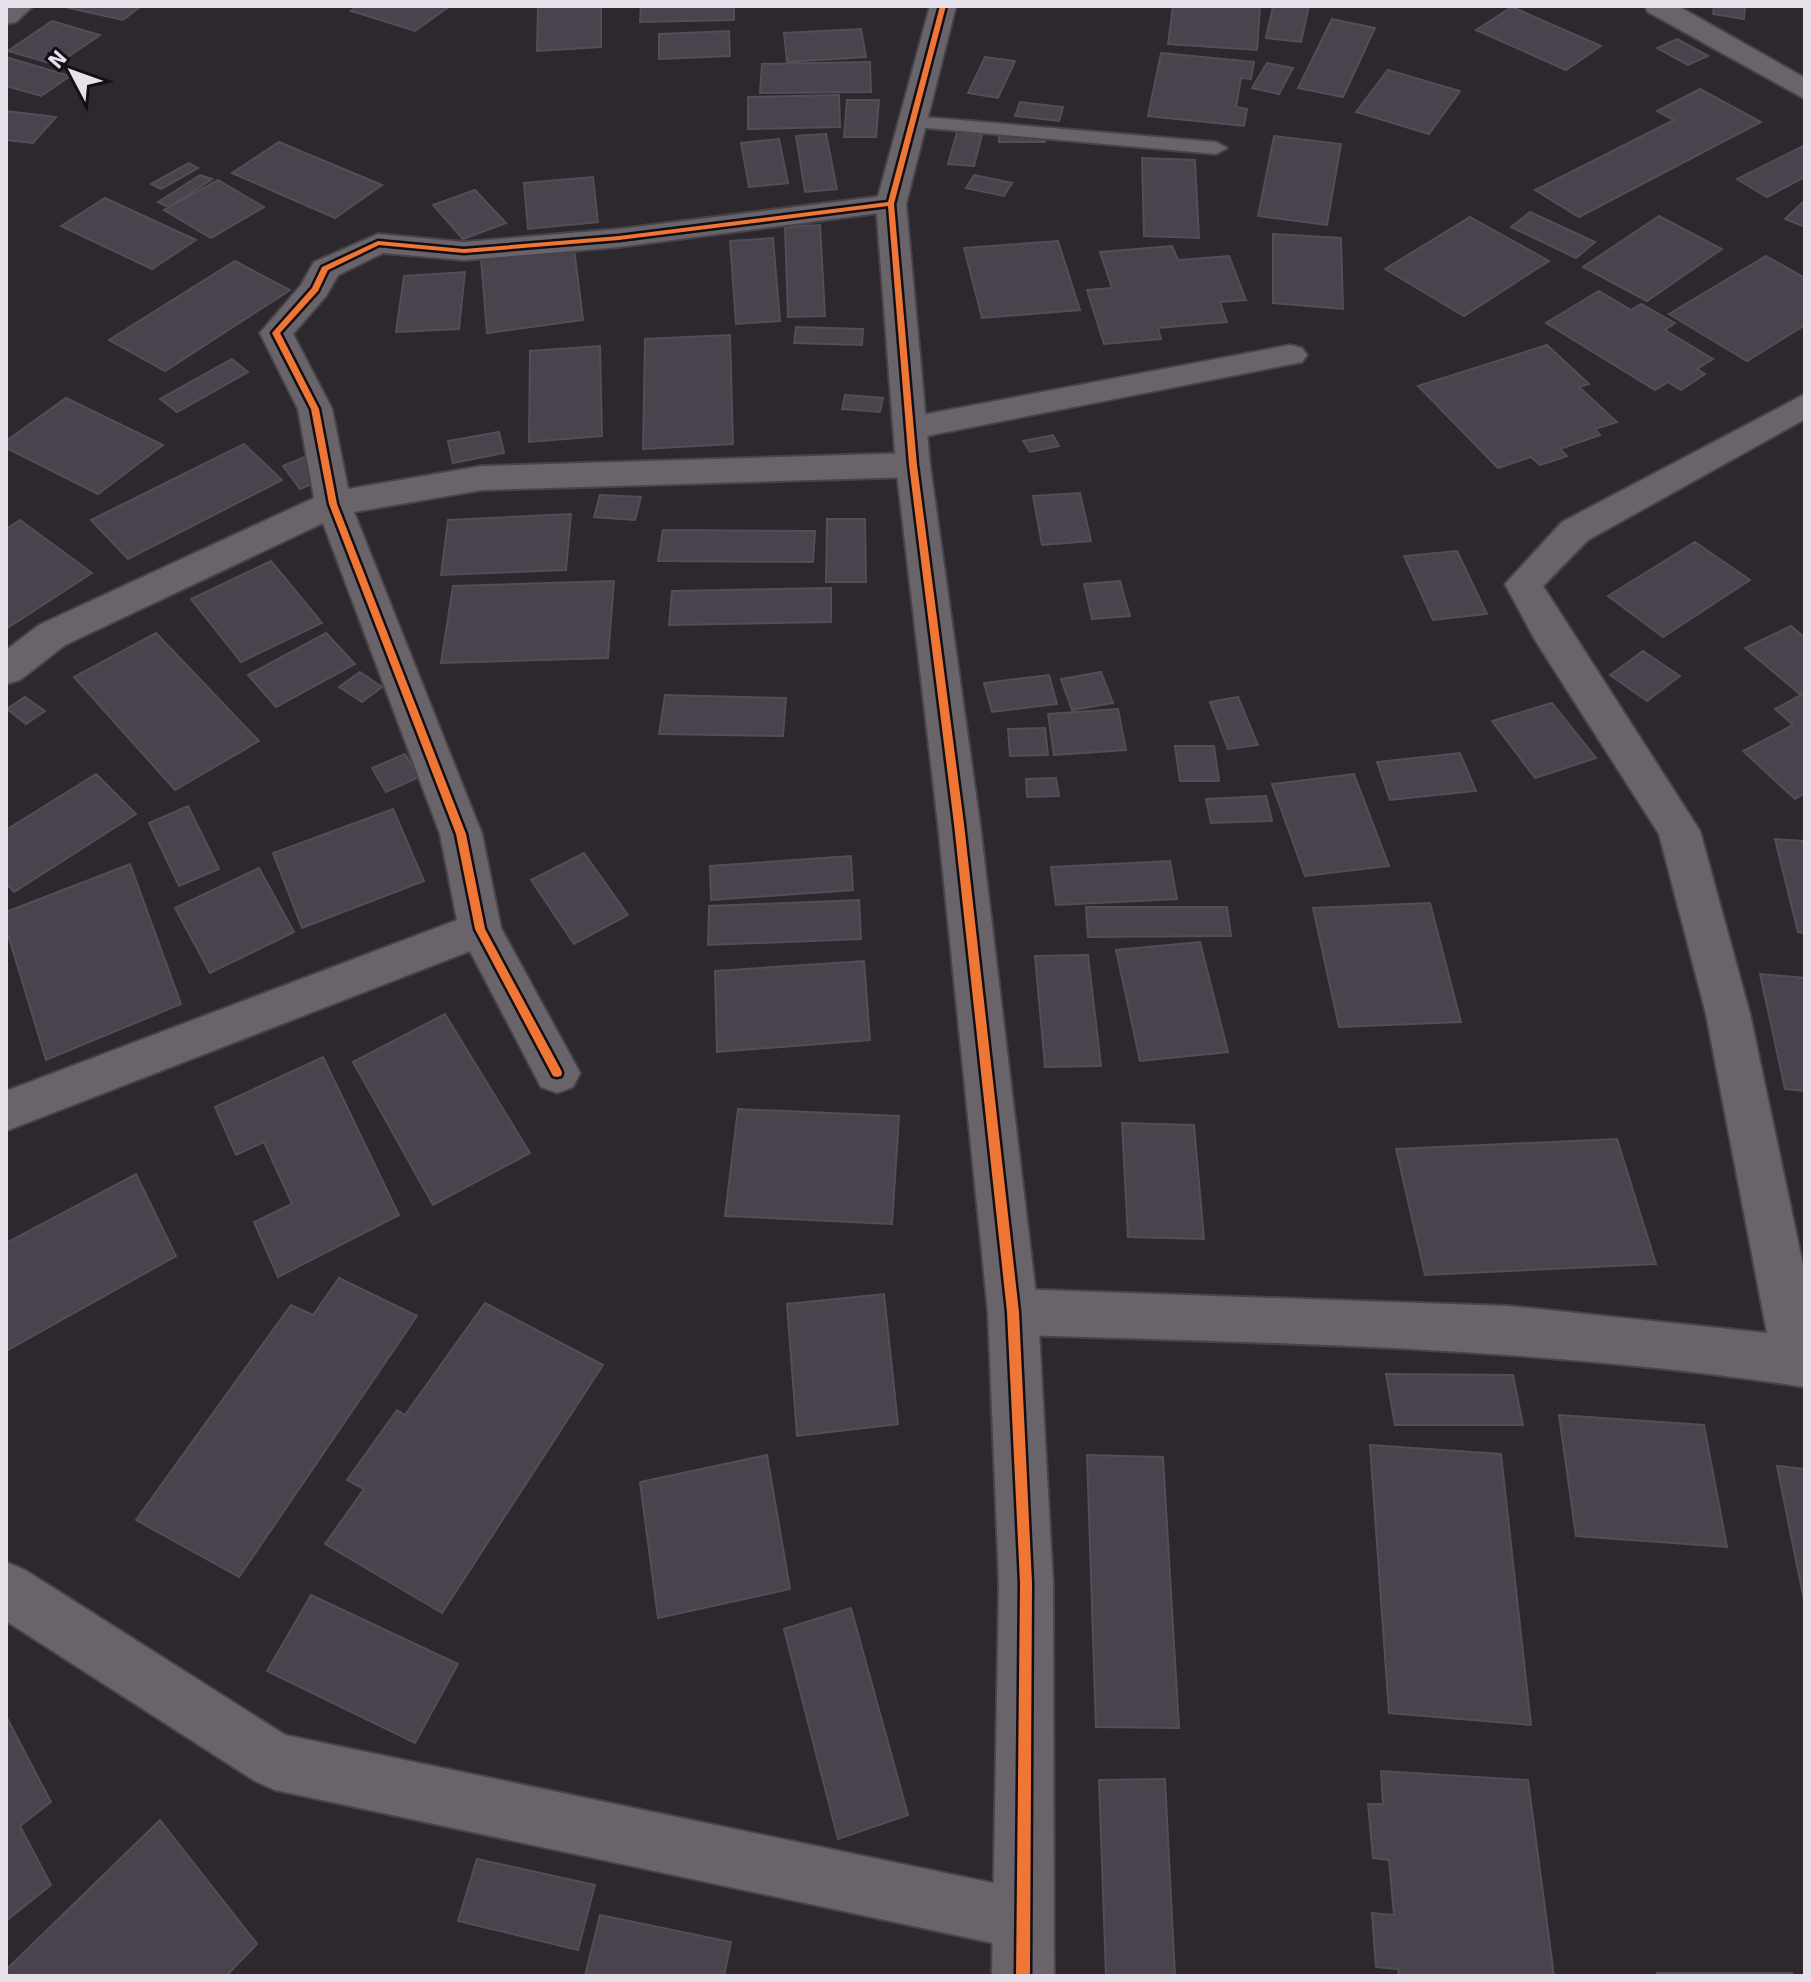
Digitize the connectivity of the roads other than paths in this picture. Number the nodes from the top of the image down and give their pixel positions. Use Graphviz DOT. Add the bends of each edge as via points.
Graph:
graph roads {
  1 [pos="20,6"];
  2 [pos="943,6"];
  3 [pos="1658,6"];
  4 [pos="6,16"];
  5 [pos="1805,90"];
  6 [pos="912,122"];
  7 [pos="1216,148"];
  8 [pos="891,204"];
  9 [pos="1290,355"];
  10 [pos="1803,408"];
  11 [pos="912,446"];
  12 [pos="333,504"];
  13 [pos="6,670"];
  14 [pos="480,929"];
  15 [pos="557,1073"];
  16 [pos="6,1111"];
  17 [pos="1013,1312"];
  18 [pos="1802,1362"];
  19 [pos="6,1589"];
  20 [pos="1021,1919"];
  21 [pos="1023,1976"];
  1 -- 4 [label="street"];
  2 -- 6 [label="street"];
  3 -- 5 [label="street"];
  6 -- 7 [label="lane"];
  6 -- 8 [label="street"];
  8 -- 11 [label="street"];
  8 -- 12 [label="street" via="619,238 464,251 378,243 325,269 315,289 276,333 315,409"];
  9 -- 11 [label="street"];
  10 -- 18 [label="street" via="1575,531 1523,584 1679,831 1728,1014"];
  11 -- 12 [label="street" via="482,478"];
  11 -- 17 [label="street"];
  12 -- 13 [label="street" via="52,635"];
  12 -- 14 [label="street" via="461,834"];
  14 -- 15 [label="street"];
  14 -- 16 [label="street"];
  17 -- 18 [label="street" via="1494,1327"];
  17 -- 20 [label="street" via="1026,1583"];
  19 -- 20 [label="street" via="275,1761"];
  20 -- 21 [label="street"];
}
